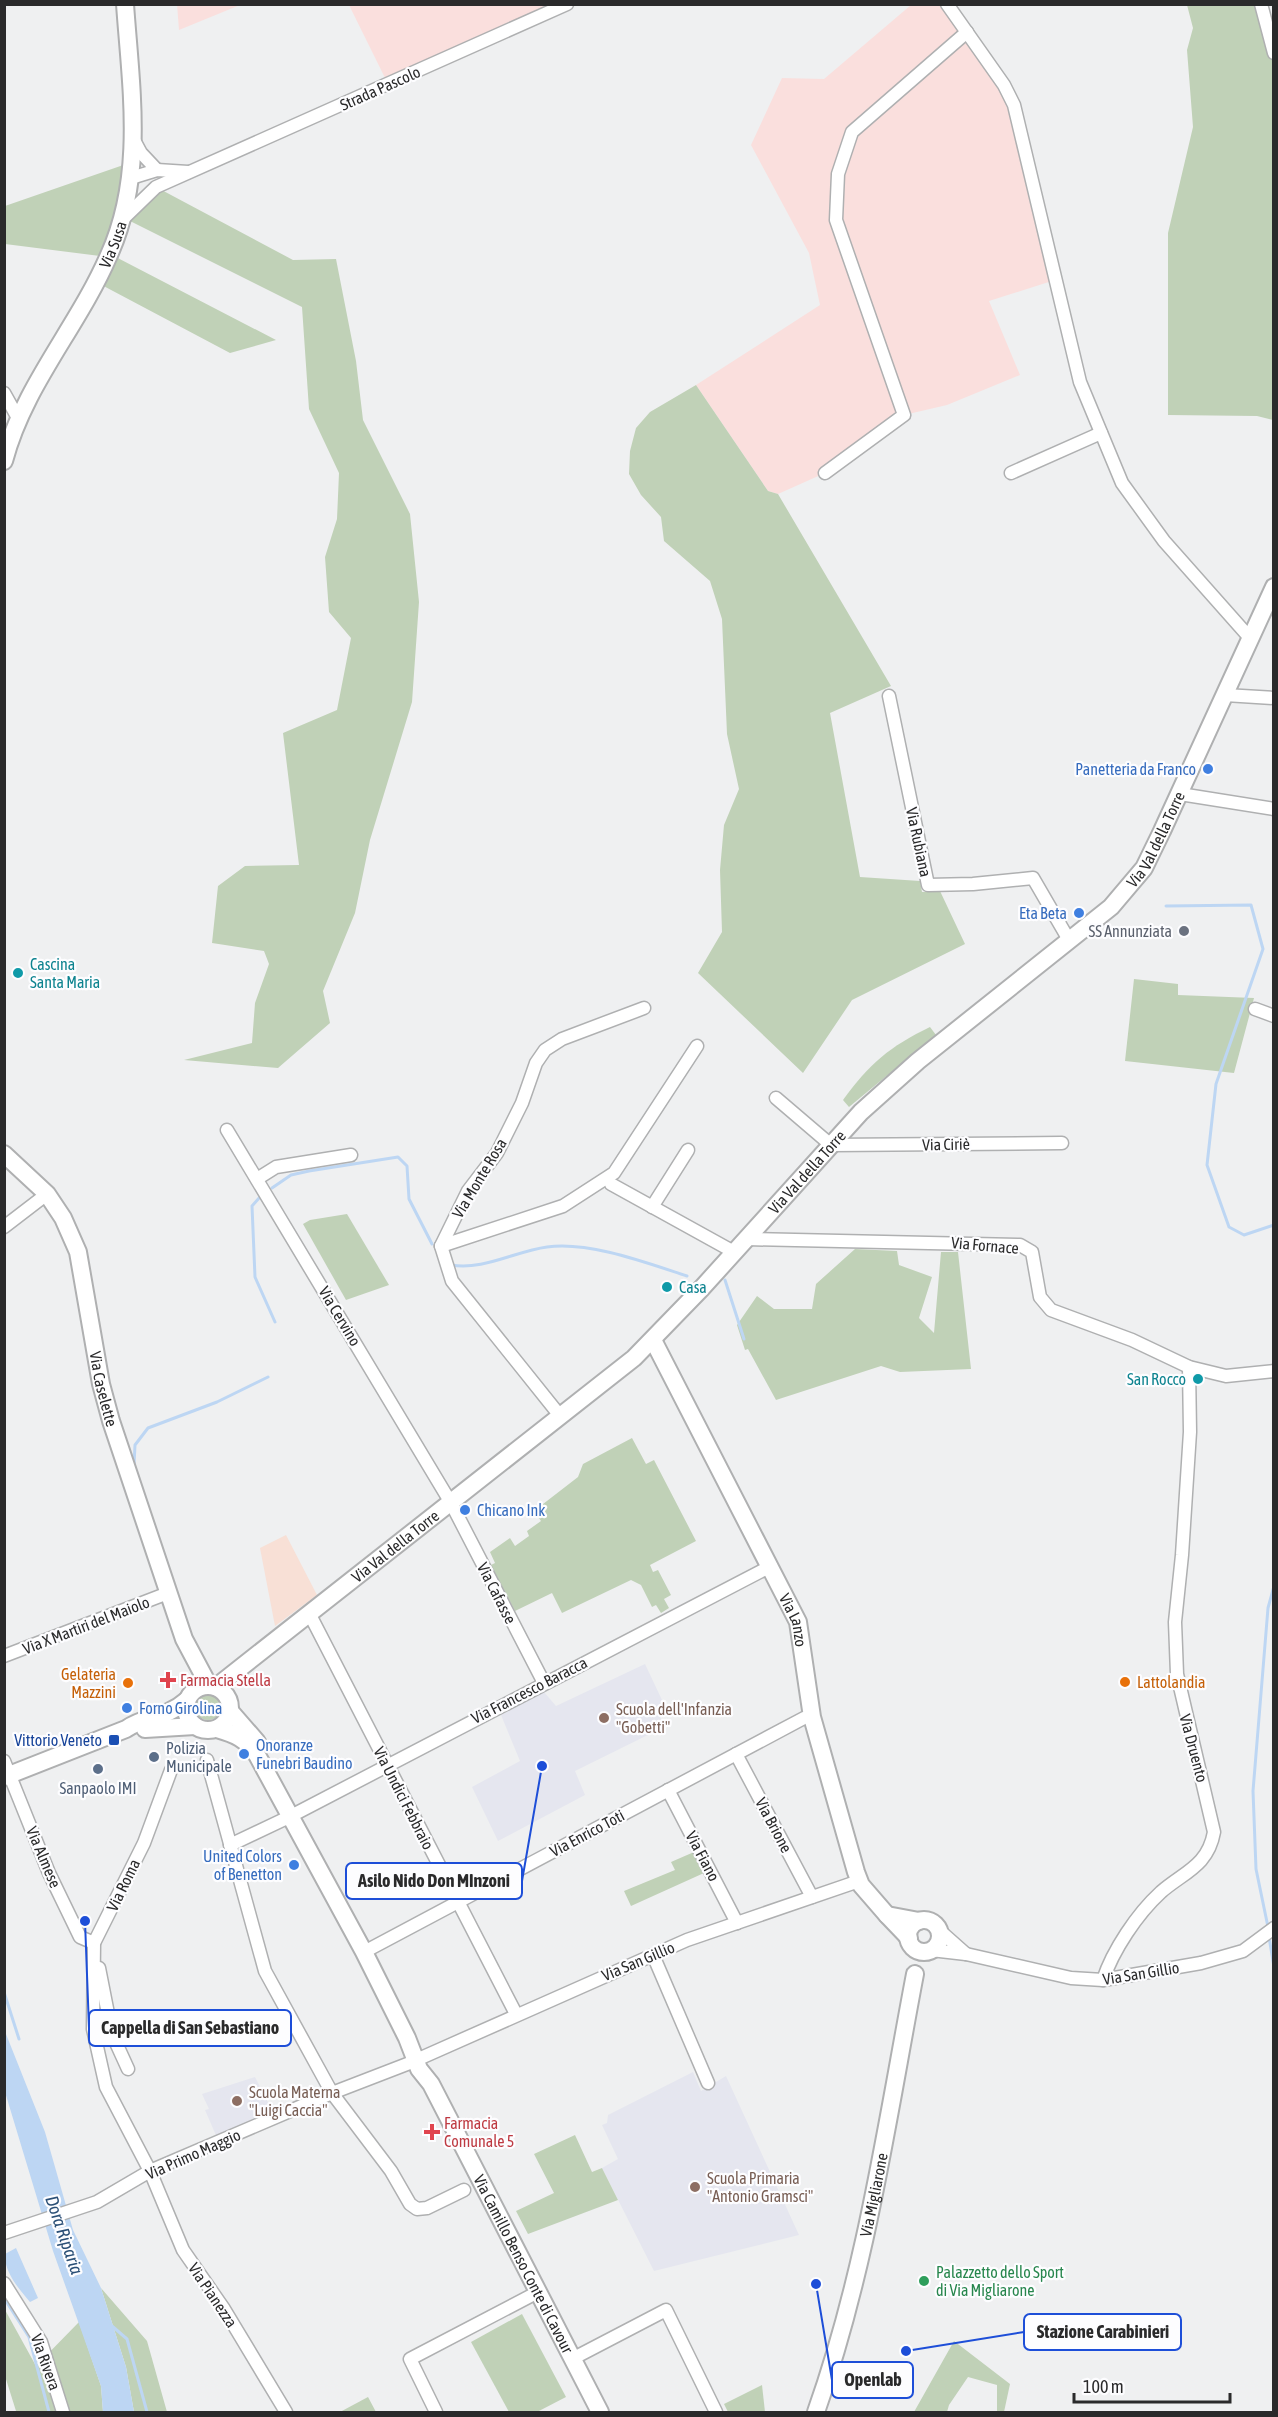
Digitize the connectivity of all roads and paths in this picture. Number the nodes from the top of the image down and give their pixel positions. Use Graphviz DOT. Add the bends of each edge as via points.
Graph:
graph roads {
  1 [pos="125,4"];
  2 [pos="567,4"];
  3 [pos="947,4"];
  4 [pos="1261,4"];
  5 [pos="966,32"];
  6 [pos="1274,53"];
  7 [pos="134,140"];
  8 [pos="157,170"];
  9 [pos="192,171"];
  10 [pos="131,178"];
  11 [pos="156,187"];
  12 [pos="124,218"];
  13 [pos="4,393"];
  14 [pos="18,418"];
  15 [pos="1101,433"];
  16 [pos="4,461"];
  17 [pos="825,473"];
  18 [pos="1011,473"];
  19 [pos="1274,587"];
  20 [pos="1250,638"];
  21 [pos="1225,694"];
  22 [pos="889,696"];
  23 [pos="1274,698"];
  24 [pos="1180,794"];
  25 [pos="1274,809"];
  26 [pos="1069,940"];
  27 [pos="644,1008"];
  28 [pos="1256,1009"];
  29 [pos="1274,1016"];
  30 [pos="697,1046"];
  31 [pos="776,1098"];
  32 [pos="227,1130"];
  33 [pos="1062,1143"];
  34 [pos="831,1145"];
  35 [pos="688,1150"];
  36 [pos="4,1154"];
  37 [pos="351,1155"];
  38 [pos="257,1179"];
  39 [pos="611,1184"];
  40 [pos="47,1194"];
  41 [pos="652,1207"];
  42 [pos="4,1227"];
  43 [pos="747,1239"];
  44 [pos="441,1246"];
  45 [pos="734,1252"];
  46 [pos="653,1340"];
  47 [pos="1189,1367"];
  48 [pos="1274,1371"];
  49 [pos="561,1417"];
  50 [pos="451,1503"];
  51 [pos="771,1566"];
  52 [pos="168,1593"];
  53 [pos="309,1613"];
  54 [pos="184,1639"];
  55 [pos="4,1656"];
  56 [pos="544,1683"];
  57 [pos="221,1695"];
  58 [pos="189,1697"];
  59 [pos="812,1717"];
  60 [pos="195,1726"];
  61 [pos="126,1729"];
  62 [pos="217,1729"];
  63 [pos="736,1754"];
  64 [pos="207,1760"];
  65 [pos="386,1764"];
  66 [pos="171,1770"];
  67 [pos="6,1771"];
  68 [pos="668,1790"];
  69 [pos="292,1815"];
  70 [pos="230,1845"];
  71 [pos="859,1881"];
  72 [pos="812,1897"];
  73 [pos="457,1902"];
  74 [pos="886,1916"];
  75 [pos="919,1921"];
  76 [pos="737,1923"];
  77 [pos="1274,1928"];
  78 [pos="939,1930"];
  79 [pos="94,1944"];
  80 [pos="920,1946"];
  81 [pos="364,1952"];
  82 [pos="966,1954"];
  83 [pos="652,1955"];
  84 [pos="1103,1980"];
  85 [pos="516,2014"];
  86 [pos="419,2059"];
  87 [pos="128,2069"];
  88 [pos="708,2083"];
  89 [pos="332,2093"];
  90 [pos="150,2171"];
  91 [pos="464,2190"];
  92 [pos="4,2233"];
  93 [pos="4,2283"];
  94 [pos="538,2292"];
  95 [pos="572,2358"];
  96 [pos="63,2412"];
  97 [pos="286,2412"];
  98 [pos="436,2412"];
  99 [pos="600,2412"];
  100 [pos="716,2412"];
  101 [pos="816,2412"];
  1 -- 7 [label="street, Via Susa"];
  2 -- 9 [label="street, Strada Pascolo"];
  3 -- 5 [label="street"];
  4 -- 6 [label="street"];
  5 -- 15 [label="street" via="1014,105 1080,382"];
  5 -- 17 [label="street" via="852,132 838,174 836,220 904,415"];
  7 -- 8 [label="street"];
  7 -- 10 [label="street, Via Susa"];
  8 -- 9 [label="street, Strada Pascolo"];
  8 -- 10 [label="street, Strada Pascolo"];
  9 -- 11 [label="street, Strada Pascolo"];
  10 -- 11 [label="street"];
  10 -- 12 [label="street, Via Susa"];
  11 -- 12 [label="street, Strada Pascolo"];
  12 -- 14 [label="street, Via Susa" via="96,282"];
  13 -- 14 [label="street"];
  14 -- 16 [label="street, Via Susa"];
  15 -- 18 [label="street"];
  15 -- 20 [label="street" via="1122,483 1158,533"];
  19 -- 20 [label="street, Via Val della Torre"];
  20 -- 21 [label="street, Via Val della Torre"];
  21 -- 23 [label="street"];
  21 -- 24 [label="street, Via Val della Torre"];
  22 -- 26 [label="street, Via Rubiana" via="928,885 1034,878"];
  24 -- 25 [label="street"];
  24 -- 26 [label="street, Via Val della Torre" via="1143,868 1127,890"];
  26 -- 34 [label="street, Via Val della Torre" via="918,1061"];
  27 -- 44 [label="street, Via Monte Rosa" via="562,1039 545,1050 497,1153 468,1191"];
  28 -- 29 [label="street"];
  30 -- 44 [label="street" via="614,1173 563,1206"];
  31 -- 34 [label="street"];
  32 -- 38 [label="street, Via Cervino"];
  33 -- 34 [label="street, Via Ciriè"];
  34 -- 43 [label="street, Via Val della Torre"];
  35 -- 41 [label="street"];
  36 -- 40 [label="street, Via Caselette"];
  37 -- 38 [label="street" via="276,1167"];
  38 -- 50 [label="street, Via Cervino"];
  39 -- 41 [label="street"];
  40 -- 42 [label="street"];
  40 -- 52 [label="street, Via Caselette" via="78,1252 105,1401"];
  41 -- 45 [label="street"];
  43 -- 45 [label="street, Via Val della Torre"];
  43 -- 47 [label="street, Via Fornace" via="1020,1245 1032,1252 1040,1297 1051,1310 1132,1340"];
  44 -- 49 [label="street" via="452,1281"];
  45 -- 46 [label="street, Via Val della Torre"];
  46 -- 49 [label="street, Via Val della Torre"];
  46 -- 51 [label="street, Via Lanzo"];
  47 -- 48 [label="street, Via Fornace" via="1226,1377"];
  47 -- 84 [label="street, Via Druento" via="1190,1432 1175,1622 1177,1674 1214,1832 1206,1858 1160,1893 1143,1912 1109,1962"];
  49 -- 50 [label="street, Via Val della Torre"];
  50 -- 53 [label="street, Via Val della Torre"];
  50 -- 56 [label="street, Via Cafasse"];
  51 -- 56 [label="street, Via Francesco Baracca"];
  51 -- 59 [label="street, Via Lanzo" via="800,1628"];
  52 -- 54 [label="street, Via Caselette"];
  52 -- 55 [label="street, Via X Martiri del Maiolo"];
  53 -- 57 [label="street, Via Val della Torre" via="234,1675"];
  53 -- 65 [label="street, Via Undici Febbraio"];
  54 -- 57 [label="street, Via Caselette" via="197,1668"];
  54 -- 58 [label="street, Via Caselette"];
  56 -- 65 [label="street, Via Francesco Baracca"];
  57 -- 58 [label="street" via="202,1686"];
  57 -- 62 [label="street" via="228,1719"];
  57 -- 69 [label="street, Via Camillo Benso Conte di Cavour" via="254,1737"];
  58 -- 60 [label="street" via="186,1714"];
  58 -- 61 [label="street" via="165,1716"];
  59 -- 63 [label="street, Via Enrico Toti"];
  59 -- 71 [label="street, Via Lanzo"];
  60 -- 61 [label="street"];
  60 -- 62 [label="street" via="202,1730"];
  61 -- 67 [label="street"];
  62 -- 69 [label="street, Via Camillo Benso Conte di Cavour" via="249,1743"];
  63 -- 68 [label="street, Via Enrico Toti"];
  63 -- 72 [label="street, Via Brione"];
  64 -- 70 [label="street"];
  65 -- 69 [label="street, Via Francesco Baracca"];
  65 -- 73 [label="street, Via Undici Febbraio"];
  66 -- 79 [label="street, Via Roma" via="144,1842"];
  67 -- 79 [label="street, Via Almese" via="80,1937"];
  68 -- 73 [label="street, Via Enrico Toti"];
  68 -- 76 [label="street, Via Fiano"];
  69 -- 70 [label="street, Via Francesco Baracca"];
  69 -- 81 [label="street, Via Camillo Benso Conte di Cavour"];
  70 -- 89 [label="street" via="265,1971"];
  71 -- 72 [label="street, Via San Gillio"];
  71 -- 74 [label="street, Via Lanzo"];
  72 -- 76 [label="street, Via San Gillio"];
  73 -- 81 [label="street, Via Enrico Toti"];
  73 -- 85 [label="street, Via Undici Febbraio"];
  74 -- 75 [label="street"];
  74 -- 80 [label="street, Via Lanzo"];
  75 -- 78 [label="street" via="933,1923"];
  75 -- 80 [label="street" via="910,1929"];
  76 -- 83 [label="street, Via San Gillio"];
  77 -- 84 [label="street, Via San Gillio" via="1243,1951 1181,1967"];
  78 -- 80 [label="street" via="938,1943"];
  78 -- 82 [label="street"];
  79 -- 87 [label="street" via="112,2034"];
  79 -- 90 [label="street, Via Roma" via="93,2029 106,2087"];
  80 -- 82 [label="street, Via San Gillio"];
  80 -- 101 [label="street, Via Migliarone" via="863,2247 834,2361"];
  81 -- 86 [label="street, Via Camillo Benso Conte di Cavour"];
  82 -- 84 [label="street, Via San Gillio" via="1071,1978"];
  83 -- 85 [label="street, Via San Gillio"];
  83 -- 88 [label="street"];
  85 -- 86 [label="street, Via San Gillio"];
  86 -- 89 [label="street, Via Primo Maggio"];
  86 -- 94 [label="street, Via Camillo Benso Conte di Cavour"];
  89 -- 90 [label="street, Via Primo Maggio"];
  89 -- 91 [label="street" via="391,2171 410,2204 417,2209 427,2208"];
  90 -- 92 [label="street, Via Primo Maggio" via="97,2202"];
  90 -- 97 [label="street, Via Pianezza" via="187,2257"];
  93 -- 96 [label="street, Via Rivera" via="41,2342"];
  94 -- 95 [label="street, Via Camillo Benso Conte di Cavour"];
  94 -- 98 [label="street" via="410,2360"];
  95 -- 99 [label="street, Via Camillo Benso Conte di Cavour"];
  95 -- 100 [label="street" via="666,2310"];
}
